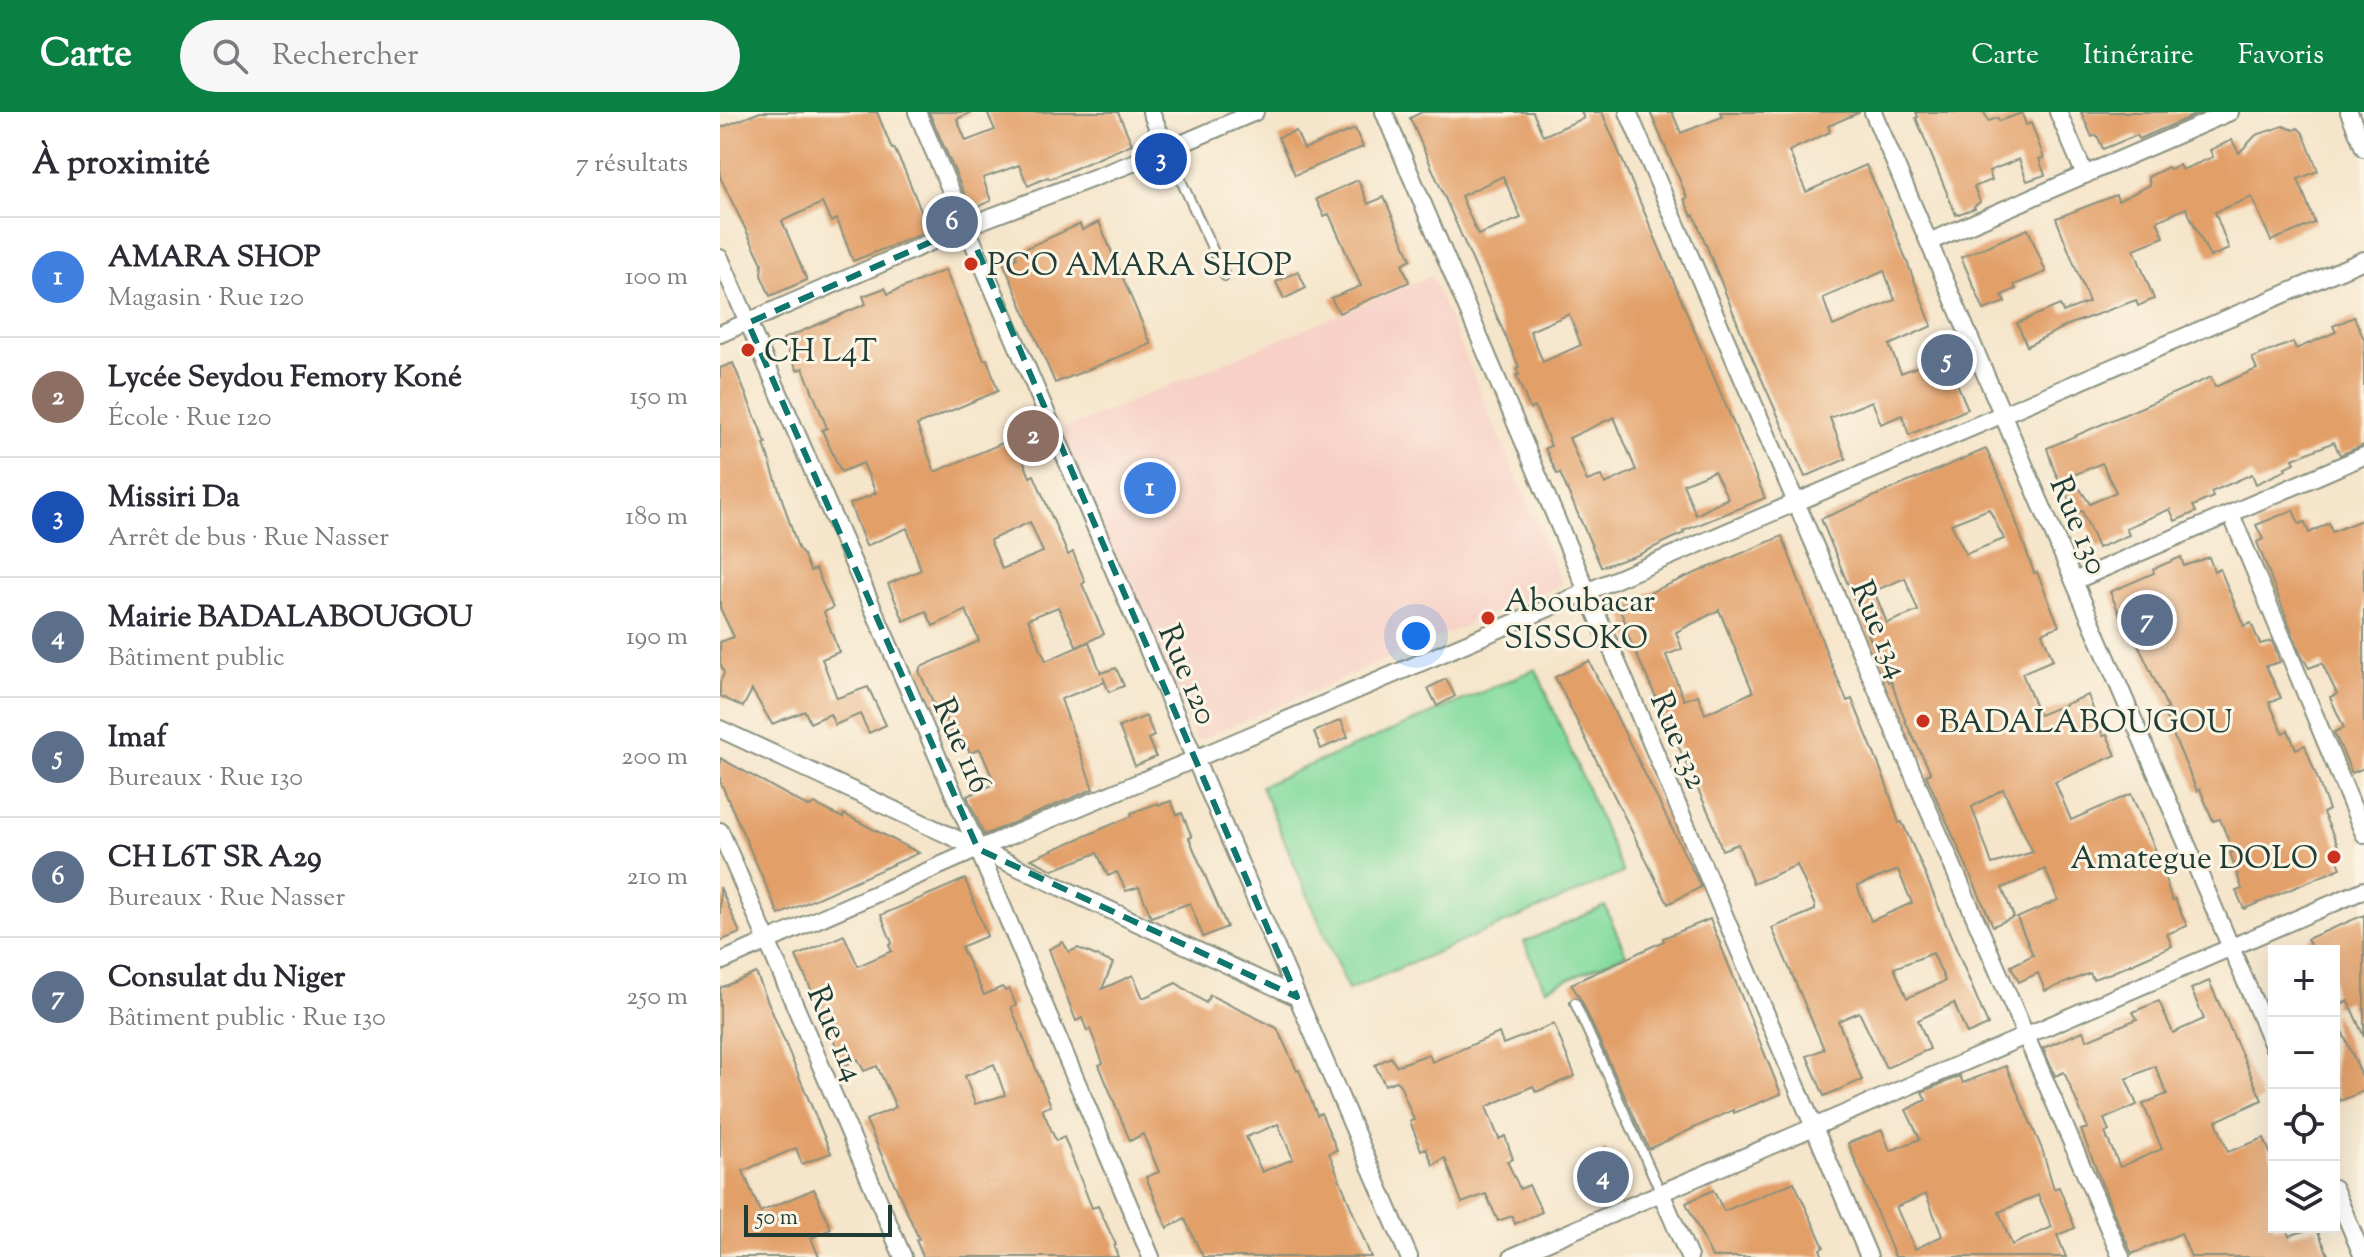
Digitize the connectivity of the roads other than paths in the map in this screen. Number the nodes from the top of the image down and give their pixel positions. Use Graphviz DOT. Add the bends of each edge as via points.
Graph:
graph roads {
  1 [pos="917,112"];
  2 [pos="1151,112"];
  3 [pos="1255,112"];
  4 [pos="1384,112"];
  5 [pos="1628,112"];
  6 [pos="1873,112"];
  7 [pos="2058,112"];
  8 [pos="2230,112"];
  9 [pos="2349,112"];
  10 [pos="2364,148"];
  11 [pos="1167,150"];
  12 [pos="2085,175"];
  13 [pos="967,226"];
  14 [pos="1929,242"];
  15 [pos="720,258"];
  16 [pos="2364,260"];
  17 [pos="1225,276"];
  18 [pos="748,323"];
  19 [pos="720,334"];
  20 [pos="2002,414"];
  21 [pos="2364,456"];
  22 [pos="1796,502"];
  23 [pos="2231,514"];
  24 [pos="2074,581"];
  25 [pos="1587,592"];
  26 [pos="720,729"];
  27 [pos="1195,759"];
  28 [pos="720,831"];
  29 [pos="2364,834"];
  30 [pos="978,849"];
  31 [pos="2364,890"];
  32 [pos="768,942"];
  33 [pos="2231,948"];
  34 [pos="720,962"];
  35 [pos="1297,997"];
  36 [pos="1575,1003"];
  37 [pos="2268,1034"];
  38 [pos="2026,1036"];
  39 [pos="1814,1127"];
  40 [pos="1661,1193"];
  41 [pos="2340,1202"];
  42 [pos="1520,1255"];
  43 [pos="903,1257"];
  44 [pos="1151,1257"];
  45 [pos="1409,1257"];
  46 [pos="1689,1257"];
  47 [pos="1869,1257"];
  48 [pos="2121,1257"];
  49 [pos="2363,1257"];
  1 -- 13 [label="street, Rue 120"];
  2 -- 11 [label="street"];
  3 -- 11 [label="street"];
  4 -- 25 [label="street, Rue 132"];
  5 -- 22 [label="street, Rue 134"];
  6 -- 14 [label="street, Rue 130"];
  7 -- 12 [label="street"];
  8 -- 12 [label="street"];
  9 -- 10 [label="street"];
  11 -- 13 [label="street"];
  11 -- 17 [label="lane"];
  12 -- 14 [label="street"];
  13 -- 18 [label="street"];
  13 -- 27 [label="street, Rue 120"];
  14 -- 20 [label="street, Rue 130"];
  15 -- 18 [label="street, Rue 116"];
  16 -- 20 [label="street"];
  18 -- 19 [label="street"];
  18 -- 30 [label="street, Rue 116"];
  20 -- 22 [label="street"];
  20 -- 24 [label="street, Rue 130"];
  21 -- 23 [label="street"];
  22 -- 25 [label="street"];
  22 -- 38 [label="street, Rue 134"];
  23 -- 24 [label="street"];
  23 -- 29 [label="street"];
  24 -- 33 [label="street, Rue 130"];
  25 -- 27 [label="street"];
  25 -- 39 [label="street, Rue 132"];
  26 -- 30 [label="street"];
  27 -- 30 [label="street"];
  27 -- 35 [label="street, Rue 120"];
  28 -- 32 [label="street, Rue 114"];
  30 -- 32 [label="street"];
  30 -- 35 [label="street"];
  30 -- 44 [label="street, Rue 116"];
  31 -- 33 [label="street"];
  32 -- 34 [label="street"];
  32 -- 43 [label="street, Rue 114"];
  33 -- 37 [label="street, Rue 130"];
  33 -- 38 [label="street"];
  35 -- 45 [label="street, Rue 120"];
  36 -- 40 [label="lane"];
  38 -- 39 [label="street"];
  38 -- 48 [label="street, Rue 134"];
  39 -- 40 [label="street"];
  39 -- 47 [label="street, Rue 132"];
  40 -- 42 [label="street"];
  40 -- 46 [label="street"];
  41 -- 49 [label="street"];
}
